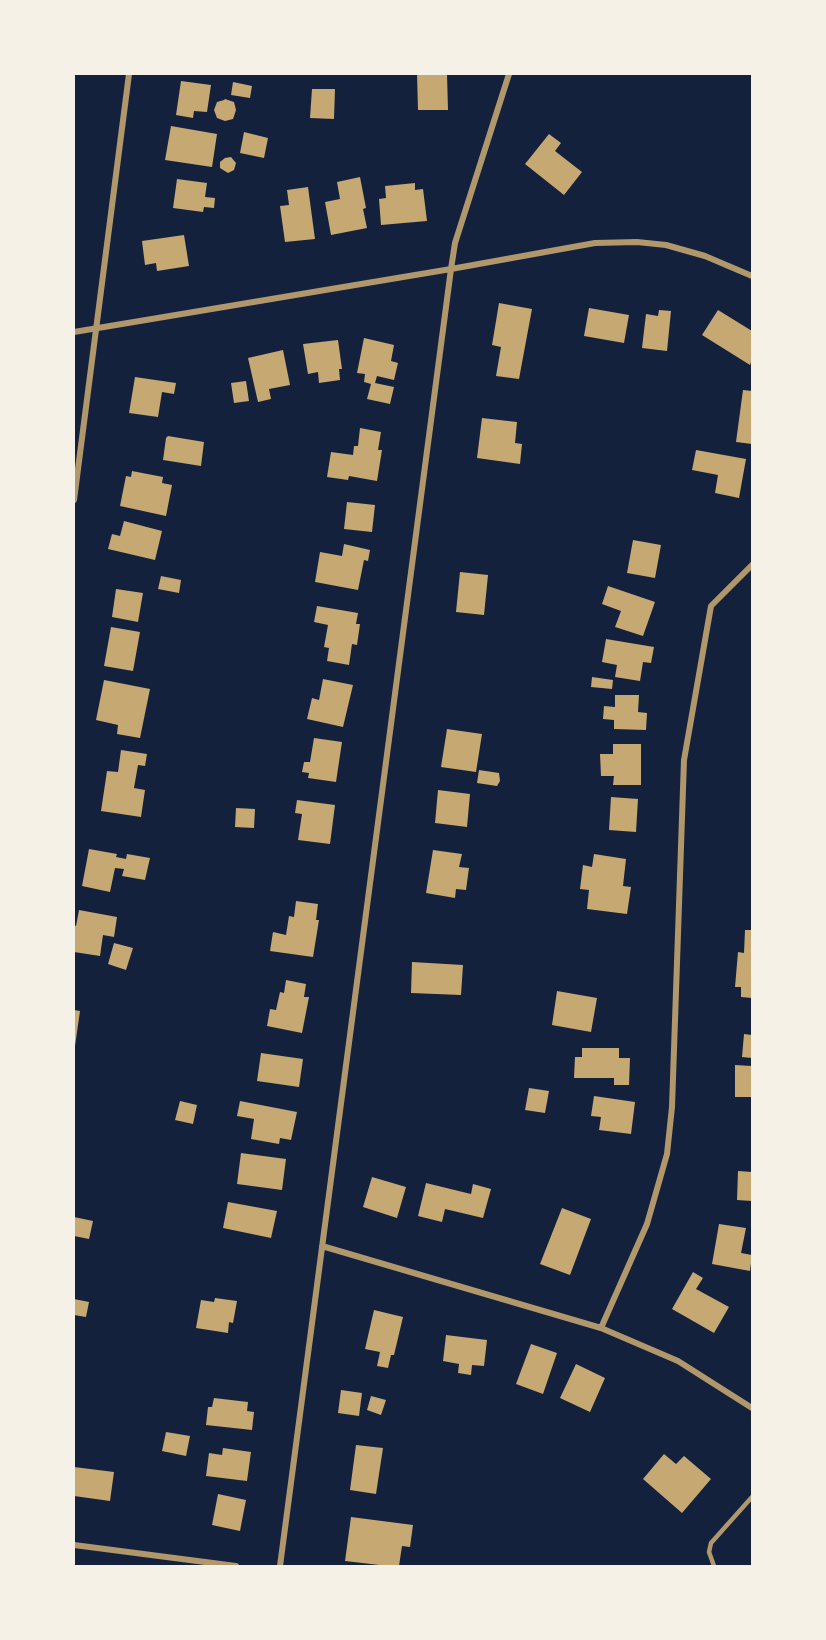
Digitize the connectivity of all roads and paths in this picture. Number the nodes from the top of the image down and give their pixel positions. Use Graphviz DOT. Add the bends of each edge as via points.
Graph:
graph roads {
  1 [pos="129,74"];
  2 [pos="509,74"];
  3 [pos="451,269"];
  4 [pos="753,276"];
  5 [pos="96,328"];
  6 [pos="74,332"];
  7 [pos="74,500"];
  8 [pos="753,565"];
  9 [pos="322,1246"];
  10 [pos="602,1328"];
  11 [pos="753,1408"];
  12 [pos="753,1497"];
  13 [pos="74,1545"];
  14 [pos="236,1566"];
  15 [pos="280,1566"];
  16 [pos="714,1566"];
  1 -- 5 [label="street"];
  2 -- 3 [label="street" via="455,243"];
  3 -- 4 [label="street" via="594,243 637,242 705,255"];
  3 -- 5 [label="street"];
  3 -- 9 [label="street"];
  5 -- 6 [label="street"];
  5 -- 7 [label="street"];
  8 -- 10 [label="street" via="711,606 684,760 667,1154 647,1224"];
  9 -- 10 [label="street"];
  9 -- 15 [label="street"];
  10 -- 11 [label="street" via="678,1361"];
  12 -- 16 [label="lane" via="711,1544 709,1552"];
  13 -- 14 [label="street"];
}
